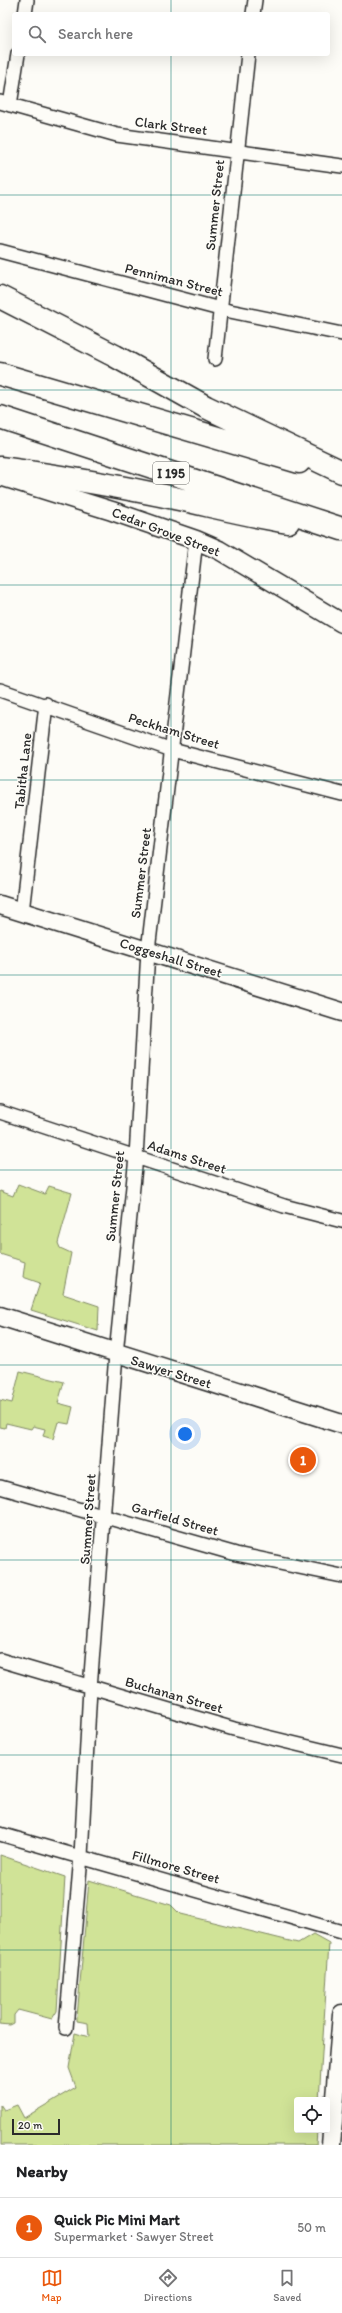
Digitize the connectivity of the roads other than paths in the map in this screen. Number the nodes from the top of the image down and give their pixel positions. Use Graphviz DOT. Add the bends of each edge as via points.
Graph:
graph roads {
  1 [pos="27,0"];
  2 [pos="255,0"];
  3 [pos="25,12"];
  4 [pos="253,12"];
  5 [pos="17,56"];
  6 [pos="248,56"];
  7 [pos="5,104"];
  8 [pos="237,150"];
  9 [pos="342,166"];
  10 [pos="0,251"];
  11 [pos="0,297"];
  12 [pos="220,308"];
  13 [pos="342,334"];
  14 [pos="215,359"];
  15 [pos="0,374"];
  16 [pos="0,417"];
  17 [pos="0,468"];
  18 [pos="342,472"];
  19 [pos="342,475"];
  20 [pos="0,476"];
  21 [pos="342,530"];
  22 [pos="196,540"];
  23 [pos="342,622"];
  24 [pos="0,690"];
  25 [pos="46,704"];
  26 [pos="172,750"];
  27 [pos="342,794"];
  28 [pos="0,905"];
  29 [pos="22,912"];
  30 [pos="148,951"];
  31 [pos="342,1012"];
  32 [pos="0,1112"];
  33 [pos="136,1157"];
  34 [pos="342,1222"];
  35 [pos="0,1316"];
  36 [pos="116,1354"];
  37 [pos="342,1424"];
  38 [pos="0,1487"];
  39 [pos="104,1516"];
  40 [pos="342,1576"];
  41 [pos="0,1660"];
  42 [pos="90,1688"];
  43 [pos="342,1755"];
  44 [pos="0,1834"];
  45 [pos="81,1856"];
  46 [pos="342,1932"];
  47 [pos="342,2014"];
  48 [pos="66,2028"];
  49 [pos="332,2145"];
  1 -- 3 [label="street"];
  2 -- 4 [label="street"];
  5 -- 7 [label="street"];
  6 -- 8 [label="street, Summer Street"];
  7 -- 8 [label="street, Clark Street" via="117,135"];
  8 -- 9 [label="street, Clark Street"];
  8 -- 12 [label="street, Summer Street"];
  10 -- 12 [label="street, Penniman Street"];
  11 -- 18 [label="highway" via="103,349 206,407"];
  12 -- 13 [label="street, Penniman Street"];
  12 -- 14 [label="street, Summer Street"];
  15 -- 19 [label="highway"];
  16 -- 21 [label="highway, I 195"];
  17 -- 21 [label="highway" via="137,490 235,513"];
  20 -- 22 [label="street, Cedar Grove Street"];
  22 -- 23 [label="street, Cedar Grove Street" via="219,550"];
  22 -- 26 [label="street, Summer Street"];
  24 -- 25 [label="street, Peckham Street"];
  25 -- 26 [label="street, Peckham Street"];
  25 -- 29 [label="street, Tabitha Lane"];
  26 -- 27 [label="street, Peckham Street"];
  26 -- 30 [label="street, Summer Street"];
  28 -- 29 [label="street, Coggeshall Street"];
  29 -- 30 [label="street, Coggeshall Street"];
  30 -- 31 [label="street, Coggeshall Street"];
  30 -- 33 [label="street, Summer Street"];
  32 -- 33 [label="street, Adams Street"];
  33 -- 34 [label="street, Adams Street" via="284,1206"];
  33 -- 36 [label="street, Summer Street"];
  35 -- 36 [label="street, Sawyer Street"];
  36 -- 37 [label="street, Sawyer Street"];
  36 -- 39 [label="street, Summer Street"];
  38 -- 39 [label="street, Garfield Street"];
  39 -- 40 [label="street, Garfield Street" via="236,1554"];
  39 -- 42 [label="street, Summer Street"];
  41 -- 42 [label="street, Buchanan Street"];
  42 -- 43 [label="street, Buchanan Street" via="234,1729"];
  42 -- 45 [label="street, Summer Street"];
  44 -- 45 [label="street, Fillmore Street"];
  45 -- 46 [label="street, Fillmore Street"];
  45 -- 48 [label="street, Summer Street"];
  47 -- 49 [label="street"];
}
